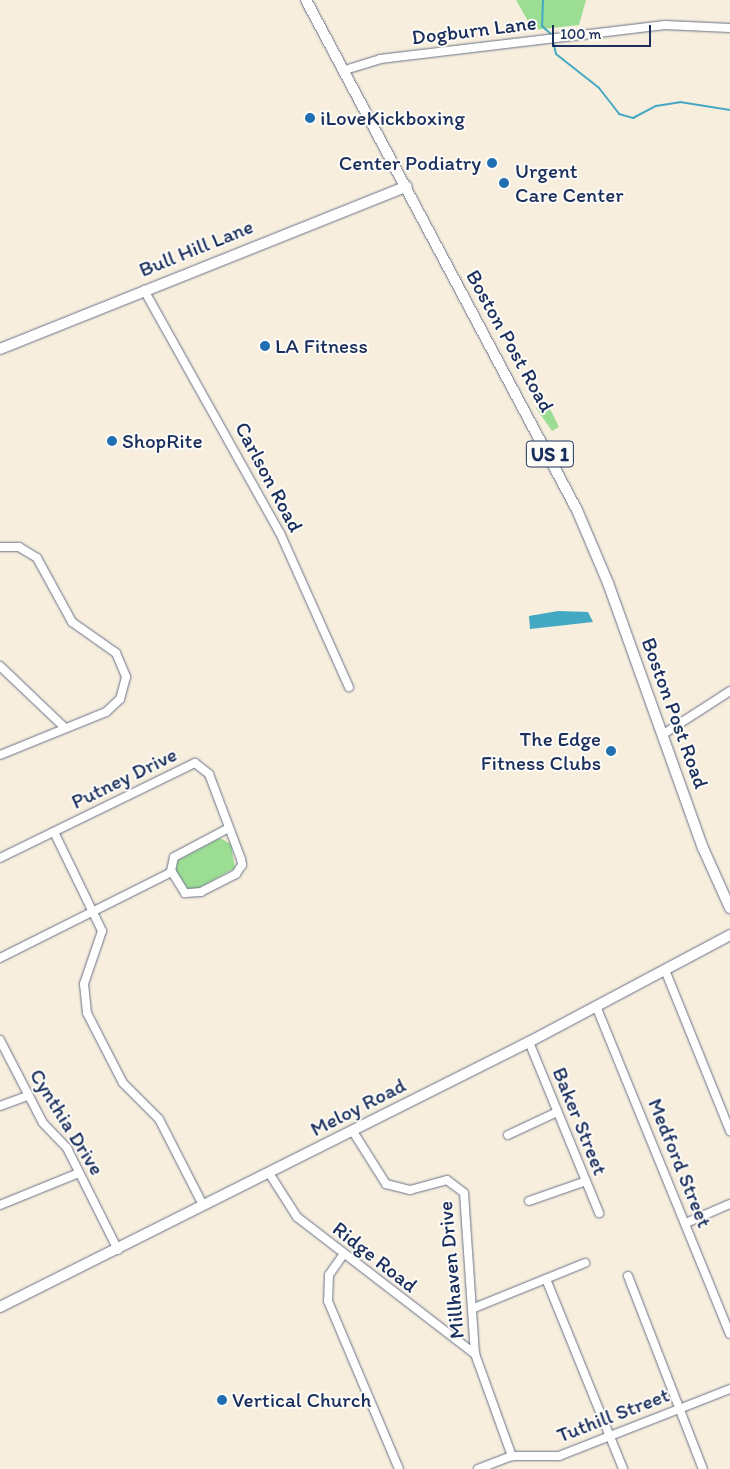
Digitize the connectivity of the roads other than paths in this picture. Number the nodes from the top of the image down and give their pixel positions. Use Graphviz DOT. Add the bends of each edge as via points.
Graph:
graph roads {
  1 [pos="306,0"];
  2 [pos="730,28"];
  3 [pos="345,70"];
  4 [pos="407,186"];
  5 [pos="144,290"];
  6 [pos="0,349"];
  7 [pos="0,547"];
  8 [pos="0,666"];
  9 [pos="349,687"];
  10 [pos="730,691"];
  11 [pos="65,728"];
  12 [pos="662,736"];
  13 [pos="0,755"];
  14 [pos="229,828"];
  15 [pos="54,832"];
  16 [pos="0,858"];
  17 [pos="172,872"];
  18 [pos="730,908"];
  19 [pos="92,910"];
  20 [pos="730,935"];
  21 [pos="0,958"];
  22 [pos="665,970"];
  23 [pos="596,1006"];
  24 [pos="0,1040"];
  25 [pos="529,1042"];
  26 [pos="27,1096"];
  27 [pos="0,1106"];
  28 [pos="557,1112"];
  29 [pos="352,1130"];
  30 [pos="730,1131"];
  31 [pos="508,1135"];
  32 [pos="80,1172"];
  33 [pos="269,1173"];
  34 [pos="586,1182"];
  35 [pos="529,1201"];
  36 [pos="730,1204"];
  37 [pos="0,1205"];
  38 [pos="203,1205"];
  39 [pos="599,1213"];
  40 [pos="686,1223"];
  41 [pos="118,1250"];
  42 [pos="344,1255"];
  43 [pos="585,1263"];
  44 [pos="628,1276"];
  45 [pos="546,1279"];
  46 [pos="0,1307"];
  47 [pos="474,1308"];
  48 [pos="730,1334"];
  49 [pos="475,1354"];
  50 [pos="730,1389"];
  51 [pos="678,1409"];
  52 [pos="610,1436"];
  53 [pos="512,1456"];
  54 [pos="399,1469"];
  55 [pos="478,1469"];
  56 [pos="623,1469"];
  57 [pos="703,1469"];
  1 -- 3 [label="main road, Boston Post Road / US 1"];
  2 -- 3 [label="street, Dogburn Lane" via="665,25 380,59"];
  3 -- 4 [label="main road, Boston Post Road / US 1"];
  4 -- 5 [label="main road, Bull Hill Lane"];
  4 -- 12 [label="main road, Boston Post Road / US 1" via="577,510"];
  5 -- 6 [label="main road, Bull Hill Lane"];
  5 -- 9 [label="street, Carlson Road" via="280,533"];
  7 -- 11 [label="street" via="19,547 37,558 72,622 116,653 123,664 126,686 114,706"];
  8 -- 11 [label="street"];
  10 -- 12 [label="street"];
  11 -- 13 [label="street"];
  12 -- 18 [label="main road, Boston Post Road / US 1" via="703,848"];
  14 -- 15 [label="street, Putney Drive" via="209,774 194,763"];
  14 -- 17 [label="street" via="177,853"];
  14 -- 17 [label="street" via="242,863 236,874 192,895 183,892"];
  15 -- 16 [label="street, Putney Drive"];
  15 -- 19 [label="street"];
  17 -- 19 [label="street"];
  19 -- 21 [label="street"];
  19 -- 38 [label="street" via="103,937 84,984 86,1008 123,1083 158,1119"];
  20 -- 22 [label="main road, Meloy Road"];
  22 -- 23 [label="main road, Meloy Road"];
  22 -- 30 [label="street"];
  23 -- 25 [label="main road, Meloy Road"];
  23 -- 40 [label="street, Medford Street"];
  24 -- 26 [label="street, Cynthia Drive"];
  25 -- 28 [label="street, Baker Street"];
  25 -- 29 [label="main road, Meloy Road"];
  26 -- 27 [label="street"];
  26 -- 32 [label="street, Cynthia Drive"];
  28 -- 31 [label="street"];
  28 -- 34 [label="street, Baker Street"];
  29 -- 33 [label="main road, Meloy Road"];
  29 -- 47 [label="street, Millhaven Drive" via="386,1184 410,1190 447,1180 462,1190"];
  32 -- 37 [label="street"];
  32 -- 41 [label="street, Cynthia Drive"];
  33 -- 38 [label="main road, Meloy Road"];
  33 -- 42 [label="street, Ridge Road" via="297,1217"];
  34 -- 35 [label="street"];
  34 -- 39 [label="street, Baker Street"];
  36 -- 40 [label="street"];
  38 -- 41 [label="main road, Meloy Road"];
  40 -- 48 [label="street, Medford Street"];
  41 -- 46 [label="main road, Meloy Road"];
  42 -- 49 [label="street, Ridge Road"];
  42 -- 54 [label="street" via="330,1275 328,1301"];
  43 -- 45 [label="street"];
  44 -- 51 [label="street"];
  45 -- 47 [label="street"];
  45 -- 52 [label="street"];
  47 -- 49 [label="street, Millhaven Drive"];
  49 -- 53 [label="street, Millhaven Drive"];
  50 -- 51 [label="street, Tuthill Street"];
  51 -- 52 [label="street, Tuthill Street"];
  51 -- 57 [label="street"];
  52 -- 53 [label="street, Tuthill Street" via="560,1456"];
  52 -- 56 [label="street"];
  53 -- 55 [label="street, Tuthill Street"];
}
